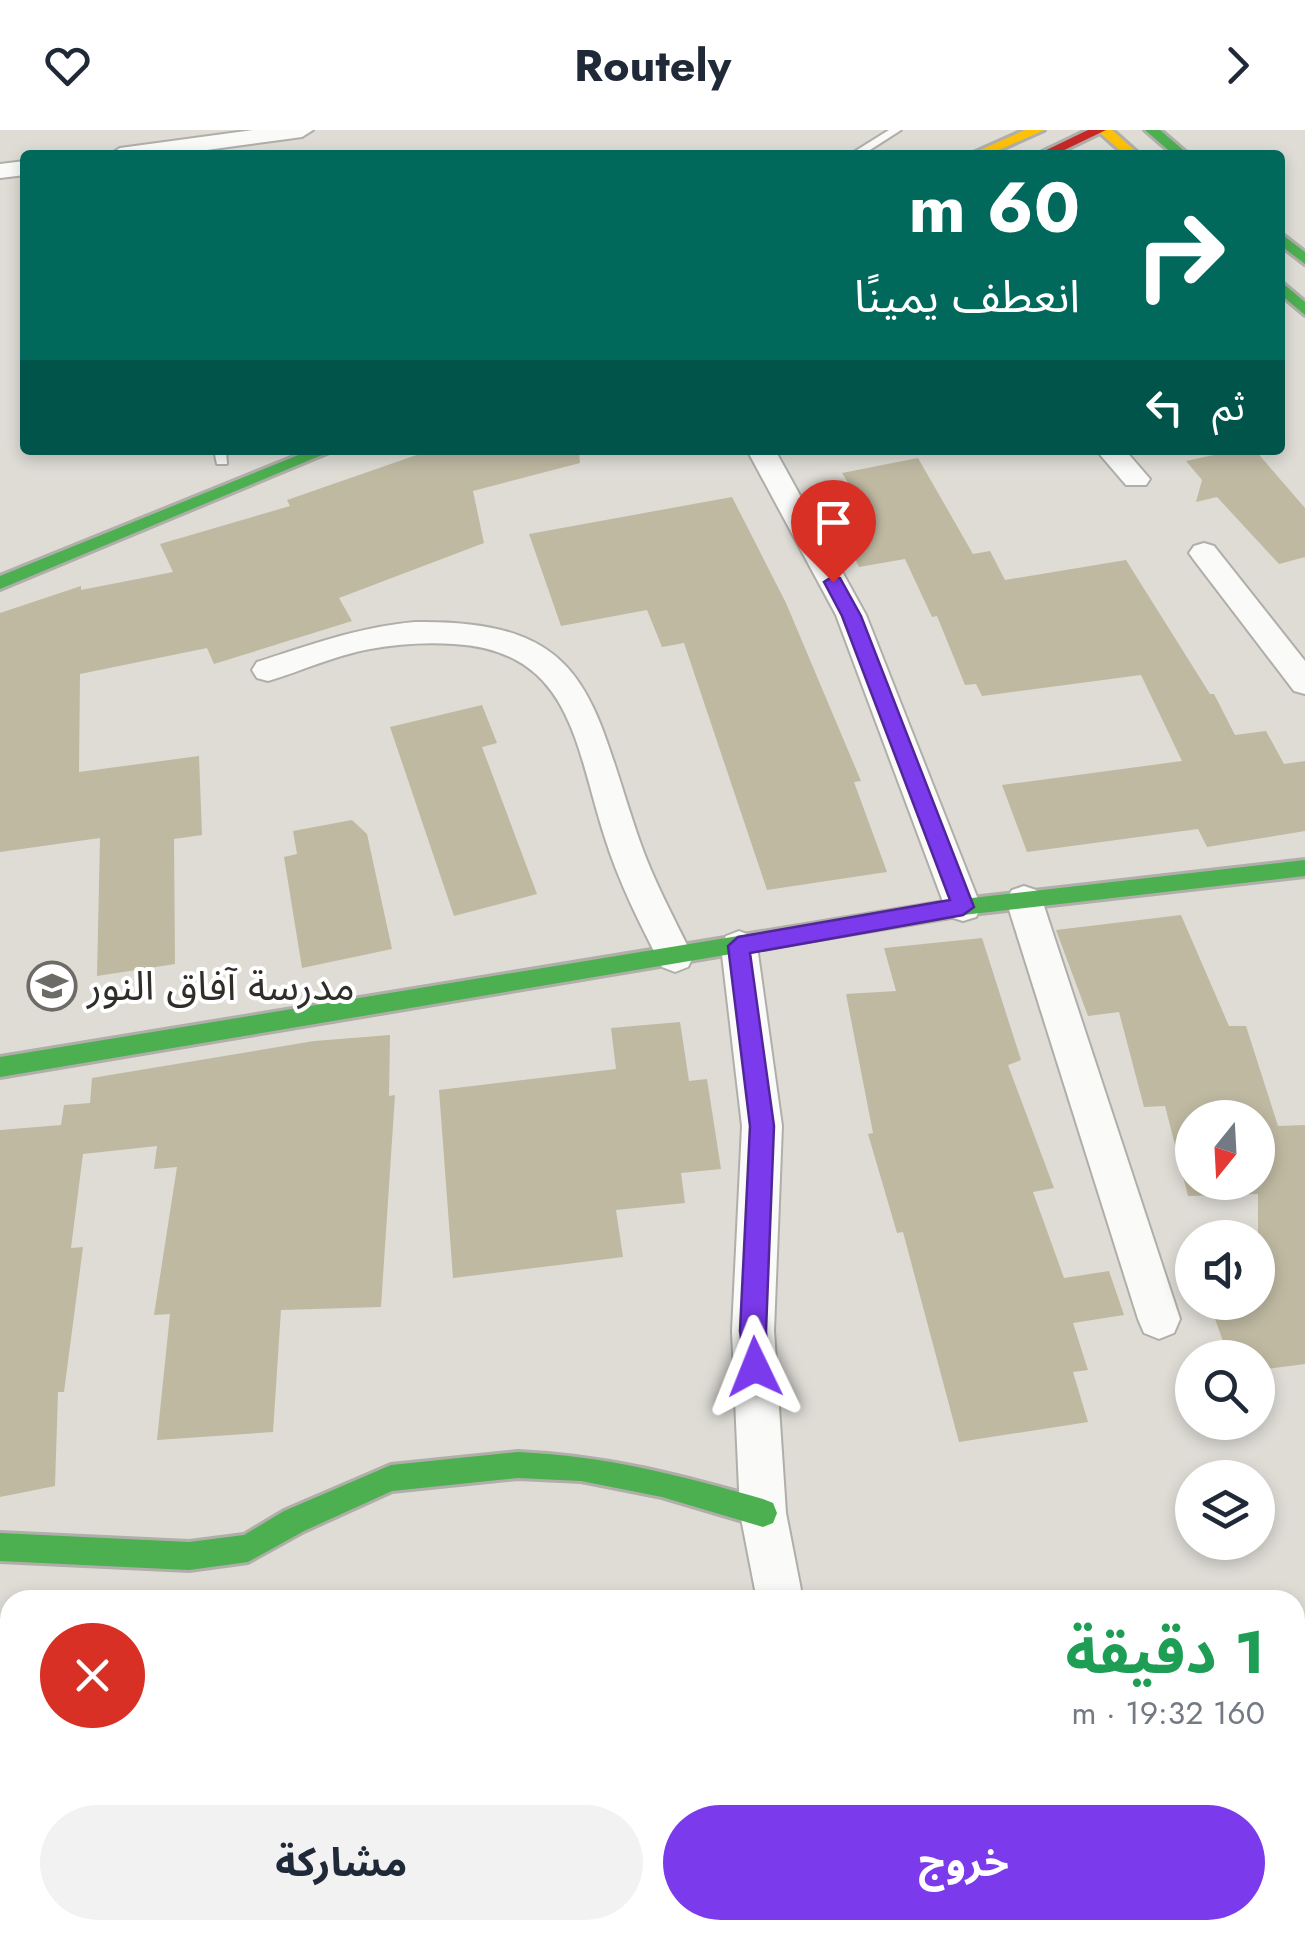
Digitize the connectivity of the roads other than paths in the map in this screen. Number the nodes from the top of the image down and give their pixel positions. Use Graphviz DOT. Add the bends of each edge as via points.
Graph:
graph roads {
  1 [pos="302,130"];
  2 [pos="896,130"];
  3 [pos="1037,130"];
  4 [pos="1101,130"];
  5 [pos="1152,130"];
  6 [pos="156,150"];
  7 [pos="862,150"];
  8 [pos="988,150"];
  9 [pos="1055,150"];
  10 [pos="1127,150"];
  11 [pos="1176,150"];
  12 [pos="1285,242"];
  13 [pos="1305,260"];
  14 [pos="1285,291"];
  15 [pos="1305,310"];
  16 [pos="314,455"];
  17 [pos="764,455"];
  18 [pos="1114,455"];
  19 [pos="1136,479"];
  20 [pos="1204,553"];
  21 [pos="0,583"];
  22 [pos="268,670"];
  23 [pos="1305,682"];
  24 [pos="1305,868"];
  25 [pos="1024,900"];
  26 [pos="963,907"];
  27 [pos="738,946"];
  28 [pos="676,958"];
  29 [pos="0,1067"];
  30 [pos="1159,1319"];
  31 [pos="763,1512"];
  32 [pos="0,1546"];
  33 [pos="778,1590"];
  1 -- 6 [label="street"];
  2 -- 7 [label="lane"];
  3 -- 8 [label="street"];
  4 -- 9 [label="street"];
  4 -- 10 [label="street"];
  5 -- 11 [label="street"];
  12 -- 13 [label="street"];
  14 -- 15 [label="street"];
  16 -- 21 [label="street"];
  17 -- 26 [label="street" via="851,616"];
  18 -- 19 [label="street"];
  20 -- 23 [label="street"];
  22 -- 28 [label="street" via="369,638 440,631 522,647 552,667 600,762 643,896"];
  24 -- 25 [label="street"];
  25 -- 26 [label="street"];
  25 -- 30 [label="street"];
  26 -- 27 [label="street"];
  27 -- 28 [label="street"];
  27 -- 31 [label="street" via="762,1126 753,1331"];
  28 -- 29 [label="street"];
  31 -- 32 [label="street" via="581,1468 518,1465 391,1478 248,1548 189,1556"];
  31 -- 33 [label="street"];
}
